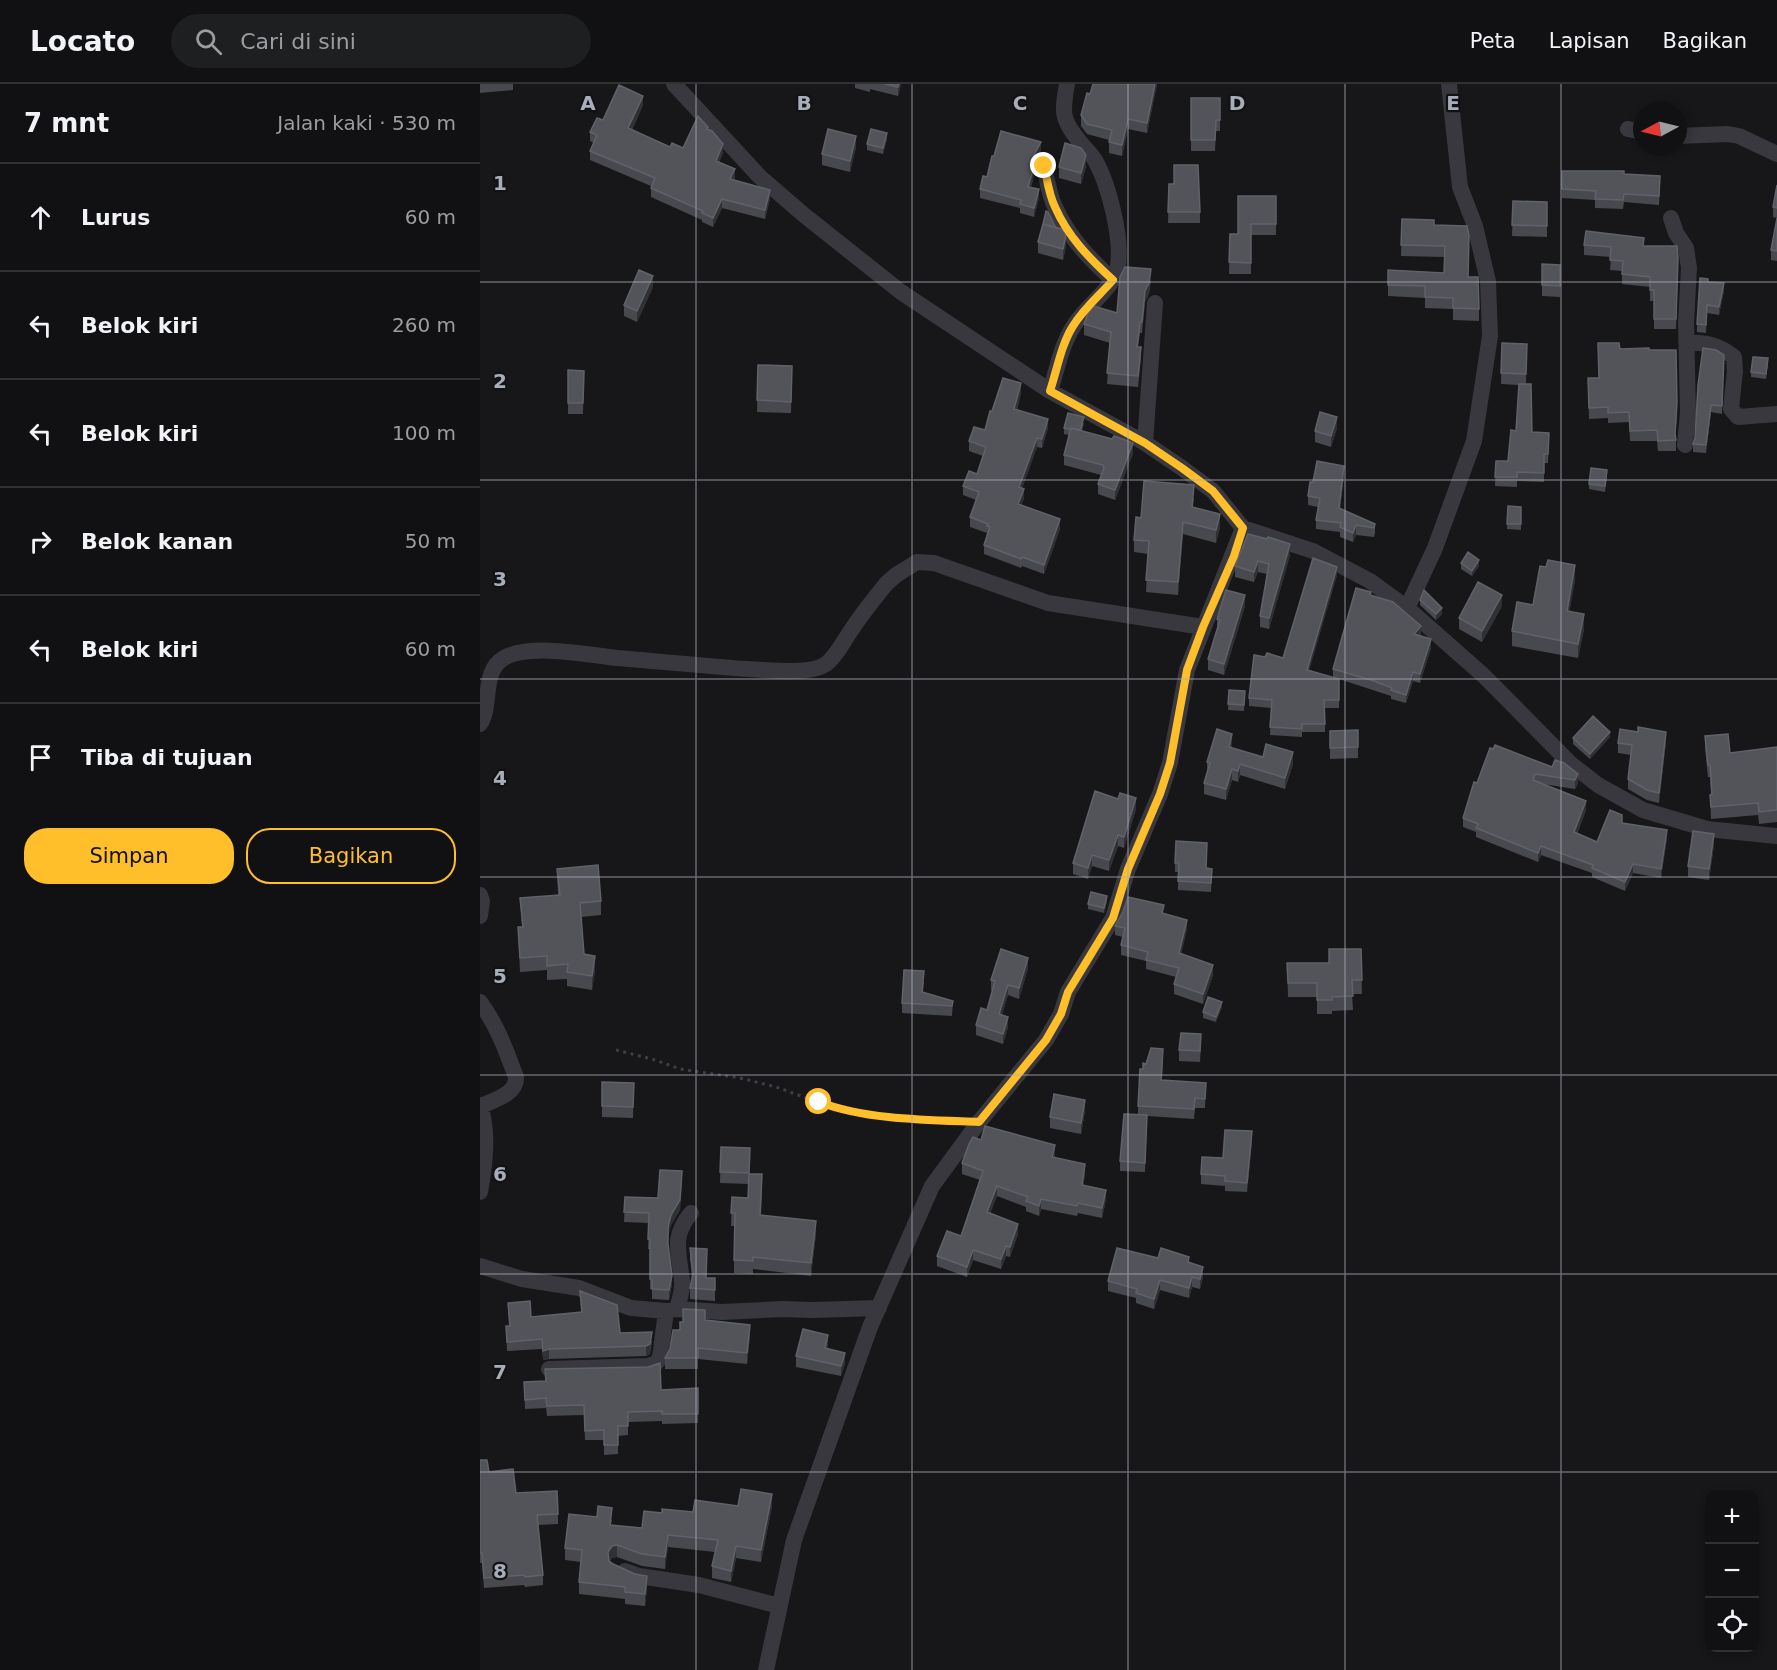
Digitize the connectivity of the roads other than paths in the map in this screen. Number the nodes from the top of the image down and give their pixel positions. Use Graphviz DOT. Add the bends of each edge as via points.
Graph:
graph roads {
  1 [pos="674,84"];
  2 [pos="1067,84"];
  3 [pos="1449,84"];
  4 [pos="1687,136"];
  5 [pos="1777,154"];
  6 [pos="1044,166"];
  7 [pos="1671,218"];
  8 [pos="1113,280"];
  9 [pos="1155,303"];
  10 [pos="1688,343"];
  11 [pos="1050,391"];
  12 [pos="1777,414"];
  13 [pos="1145,443"];
  14 [pos="1685,445"];
  15 [pos="1243,528"];
  16 [pos="1407,608"];
  17 [pos="1203,627"];
  18 [pos="480,724"];
  19 [pos="1777,836"];
  20 [pos="480,895"];
  21 [pos="480,916"];
  22 [pos="480,1002"];
  23 [pos="480,1106"];
  24 [pos="480,1192"];
  25 [pos="691,1213"];
  26 [pos="480,1266"];
  27 [pos="879,1308"];
  28 [pos="672,1310"];
  29 [pos="549,1369"];
  30 [pos="618,1568"];
  31 [pos="779,1606"];
  32 [pos="766,1670"];
  1 -- 11 [label="street" via="760,177 804,214 901,292"];
  2 -- 8 [label="street" via="1064,117 1068,128 1095,159 1116,223 1120,244"];
  3 -- 16 [label="street" via="1460,187 1475,226 1488,281 1490,336 1474,441 1436,548"];
  4 -- 5 [label="street" via="1739,136"];
  6 -- 8 [label="street" via="1053,205 1066,228"];
  7 -- 10 [label="street" via="1686,248 1689,268"];
  8 -- 11 [label="street" via="1073,327"];
  9 -- 13 [label="street"];
  10 -- 12 [label="street" via="1721,347 1734,357 1731,409 1735,415"];
  10 -- 14 [label="street"];
  11 -- 13 [label="street"];
  13 -- 15 [label="street" via="1213,491"];
  15 -- 16 [label="street" via="1313,551 1370,581"];
  15 -- 17 [label="street"];
  16 -- 19 [label="street" via="1483,675 1571,764 1599,785 1643,810 1707,829"];
  17 -- 18 [label="street" via="1048,603 934,563 917,562 886,584 837,652 820,667 772,670 562,651 517,653 495,667"];
  17 -- 27 [label="street" via="1187,670 1170,763 1113,918 1068,992 1046,1040 932,1186"];
  20 -- 21 [label="street"];
  22 -- 23 [label="street" via="493,1020 516,1077 512,1090"];
  23 -- 24 [label="street" via="486,1147"];
  25 -- 28 [label="street" via="680,1226 682,1283"];
  26 -- 28 [label="street" via="522,1279 579,1288 631,1308"];
  27 -- 28 [label="street"];
  27 -- 31 [label="street" via="798,1526"];
  28 -- 29 [label="street" via="656,1363"];
  30 -- 31 [label="street"];
  31 -- 32 [label="street"];
}
